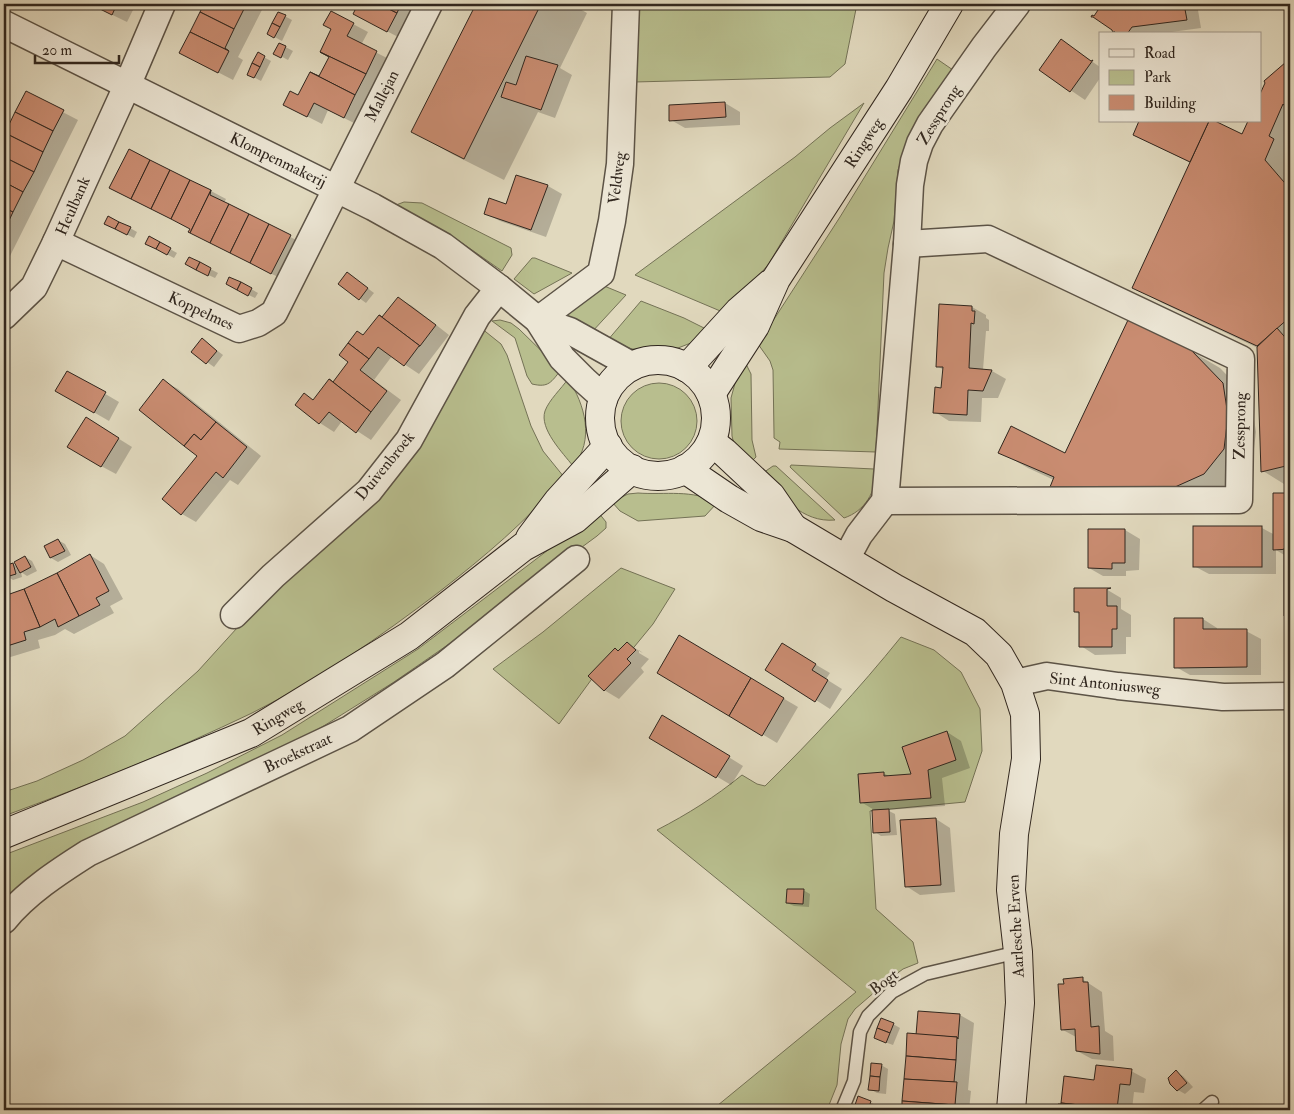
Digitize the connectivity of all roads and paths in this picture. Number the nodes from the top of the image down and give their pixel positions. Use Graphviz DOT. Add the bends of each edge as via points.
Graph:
graph roads {
  1 [pos="162,4"];
  2 [pos="429,4"];
  3 [pos="626,4"];
  4 [pos="949,4"];
  5 [pos="1017,4"];
  6 [pos="4,24"];
  7 [pos="127,86"];
  8 [pos="335,188"];
  9 [pos="56,242"];
  10 [pos="907,244"];
  11 [pos="776,278"];
  12 [pos="499,288"];
  13 [pos="4,316"];
  14 [pos="538,320"];
  15 [pos="633,366"];
  16 [pos="687,368"];
  17 [pos="711,394"];
  18 [pos="604,398"];
  19 [pos="711,442"];
  20 [pos="608,446"];
  21 [pos="685,469"];
  22 [pos="632,470"];
  23 [pos="885,501"];
  24 [pos="793,528"];
  25 [pos="523,547"];
  26 [pos="576,559"];
  27 [pos="846,559"];
  28 [pos="234,615"];
  29 [pos="1015,683"];
  30 [pos="1290,696"];
  31 [pos="4,834"];
  32 [pos="4,920"];
  33 [pos="1018,952"];
  34 [pos="842,1110"];
  35 [pos="1011,1110"];
  1 -- 7 [label="street, Heulbank"];
  2 -- 8 [label="street, Mallejan"];
  3 -- 14 [label="street, Veldweg" via="620,164 601,273"];
  4 -- 11 [label="main road, Ringweg" via="899,89"];
  5 -- 10 [label="street, Zessprong" via="930,124 920,143 910,185"];
  6 -- 7 [label="street, Klompenmakerij"];
  7 -- 8 [label="street, Klompenmakerij"];
  7 -- 9 [label="street, Heulbank"];
  8 -- 9 [label="street, Koppelmes" via="274,313 239,330"];
  8 -- 12 [label="street, Klompenmakerij" via="443,246"];
  9 -- 13 [label="street, Heulbank" via="34,287"];
  10 -- 23 [label="street, Zessprong"];
  10 -- 23 [label="street, Zessprong" via="988,239 1241,359 1239,500"];
  11 -- 16 [label="main road, Ringweg" via="738,311"];
  11 -- 17 [label="main road, Ringweg" via="755,326"];
  12 -- 14 [label="street, Klompenmakerij"];
  12 -- 28 [label="street, Duivenbroek" via="477,316 409,440 369,491"];
  14 -- 15 [label="street, Klompenmakerij" via="570,330"];
  14 -- 18 [label="street, Klompenmakerij" via="562,358"];
  15 -- 16 [label="main road" via="649,361 666,361"];
  15 -- 18 [label="main road" via="615,379"];
  16 -- 17 [label="main road" via="696,374"];
  17 -- 19 [label="main road" via="716,418"];
  18 -- 20 [label="main road" via="600,419"];
  19 -- 21 [label="main road" via="700,458"];
  19 -- 24 [label="main road" via="770,496"];
  20 -- 22 [label="main road"];
  20 -- 25 [label="main road, Ringweg" via="558,501"];
  21 -- 22 [label="main road" via="658,476"];
  21 -- 24 [label="main road" via="760,517"];
  22 -- 25 [label="main road, Ringweg" via="575,519"];
  23 -- 27 [label="street" via="859,535"];
  24 -- 27 [label="main road"];
  25 -- 31 [label="main road, Ringweg" via="408,636 251,734"];
  26 -- 32 [label="street, Broekstraat" via="445,665 350,729 88,853 34,891"];
  27 -- 29 [label="main road" via="976,632 999,655"];
  29 -- 30 [label="street, Sint Antoniusweg" via="1047,676 1223,697"];
  29 -- 33 [label="main road, Aarlesche Erven" via="1025,714 1026,759 1014,834 1011,890"];
  33 -- 34 [label="lane, Bogt" via="926,974 892,992 868,1016 860,1032 854,1081"];
  33 -- 35 [label="main road, Aarlesche Erven" via="1020,1004"];
}
